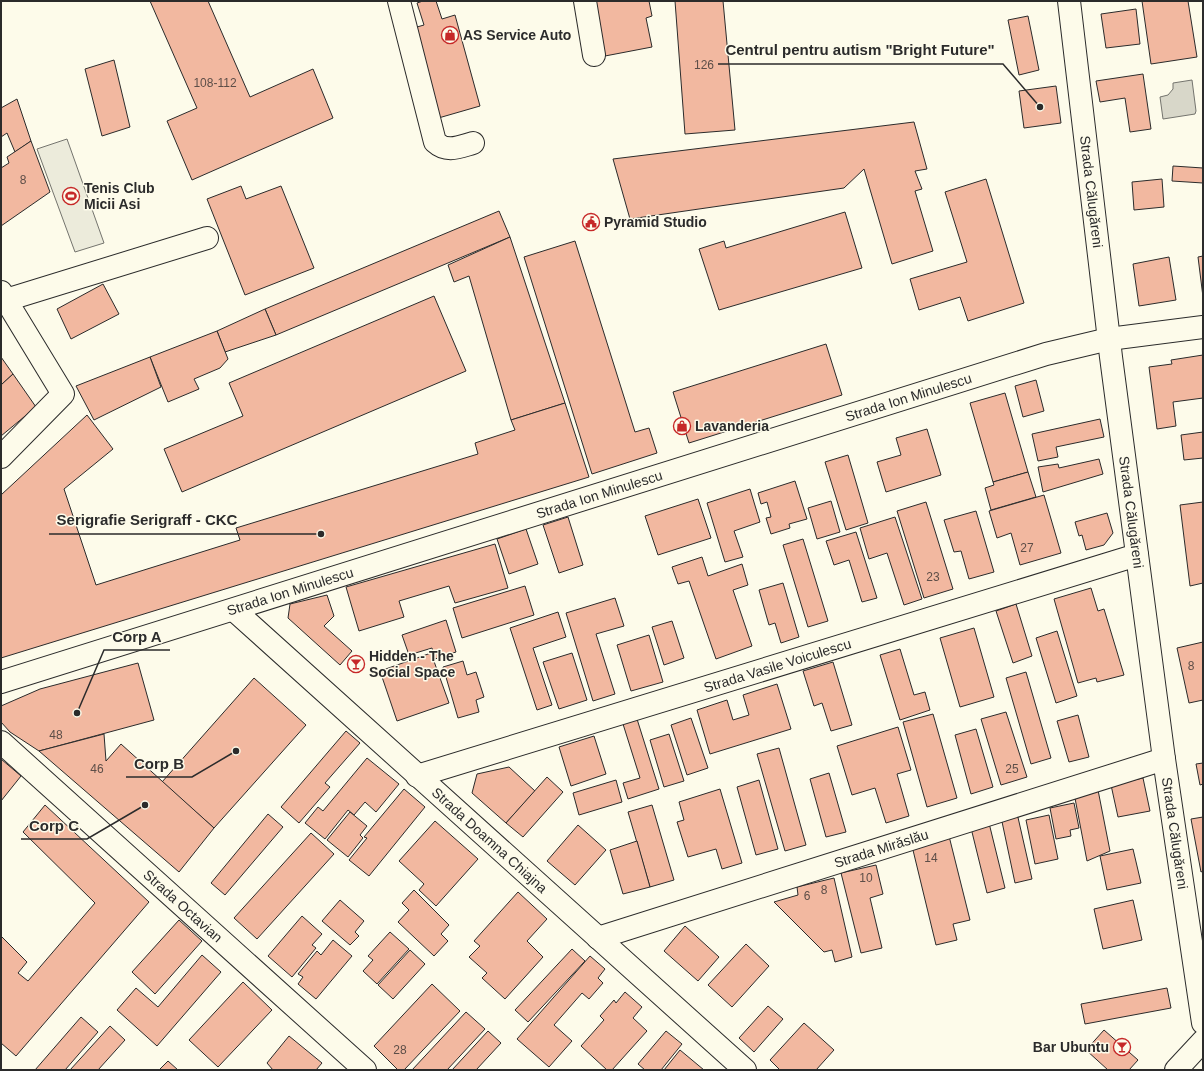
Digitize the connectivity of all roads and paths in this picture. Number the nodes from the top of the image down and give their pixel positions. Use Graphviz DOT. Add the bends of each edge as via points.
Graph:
graph roads {
  1 [pos="399,1"];
  2 [pos="585,1"];
  3 [pos="1069,1"];
  4 [pos="594,55"];
  5 [pos="473,143"];
  6 [pos="207,238"];
  7 [pos="3,296"];
  8 [pos="1203,327"];
  9 [pos="1109,339"];
  10 [pos="1,457"];
  11 [pos="1137,554"];
  12 [pos="234,610"];
  13 [pos="1,682"];
  14 [pos="1,742"];
  15 [pos="1164,759"];
  16 [pos="417,776"];
  17 [pos="598,938"];
  18 [pos="1203,1023"];
  19 [pos="1203,1041"];
  20 [pos="364,1070"];
  21 [pos="745,1070"];
  22 [pos="1176,1070"];
  1 -- 5 [label="street" via="436,142 442,148 454,149"];
  2 -- 4 [label="street"];
  3 -- 9 [label="street, Strada Călugăreni"];
  6 -- 7 [label="street"];
  7 -- 10 [label="street" via="63,394"];
  8 -- 9 [label="street, Strada Ion Minulescu"];
  9 -- 11 [label="street, Strada Călugăreni"];
  9 -- 12 [label="street, Strada Ion Minulescu" via="1046,354"];
  11 -- 15 [label="street, Strada Călugăreni"];
  11 -- 16 [label="street, Strada Vasile Voiculescu"];
  12 -- 13 [label="street, Strada Ion Minulescu"];
  12 -- 16 [label="street, Strada Doamna Chiajna"];
  14 -- 20 [label="street, Strada Octavian"];
  15 -- 17 [label="street, Strada Mirăslău"];
  15 -- 18 [label="street, Strada Călugăreni"];
  16 -- 17 [label="street, Strada Doamna Chiajna"];
  17 -- 21 [label="street, Strada Doamna Chiajna"];
  19 -- 22 [label="street"];
}
